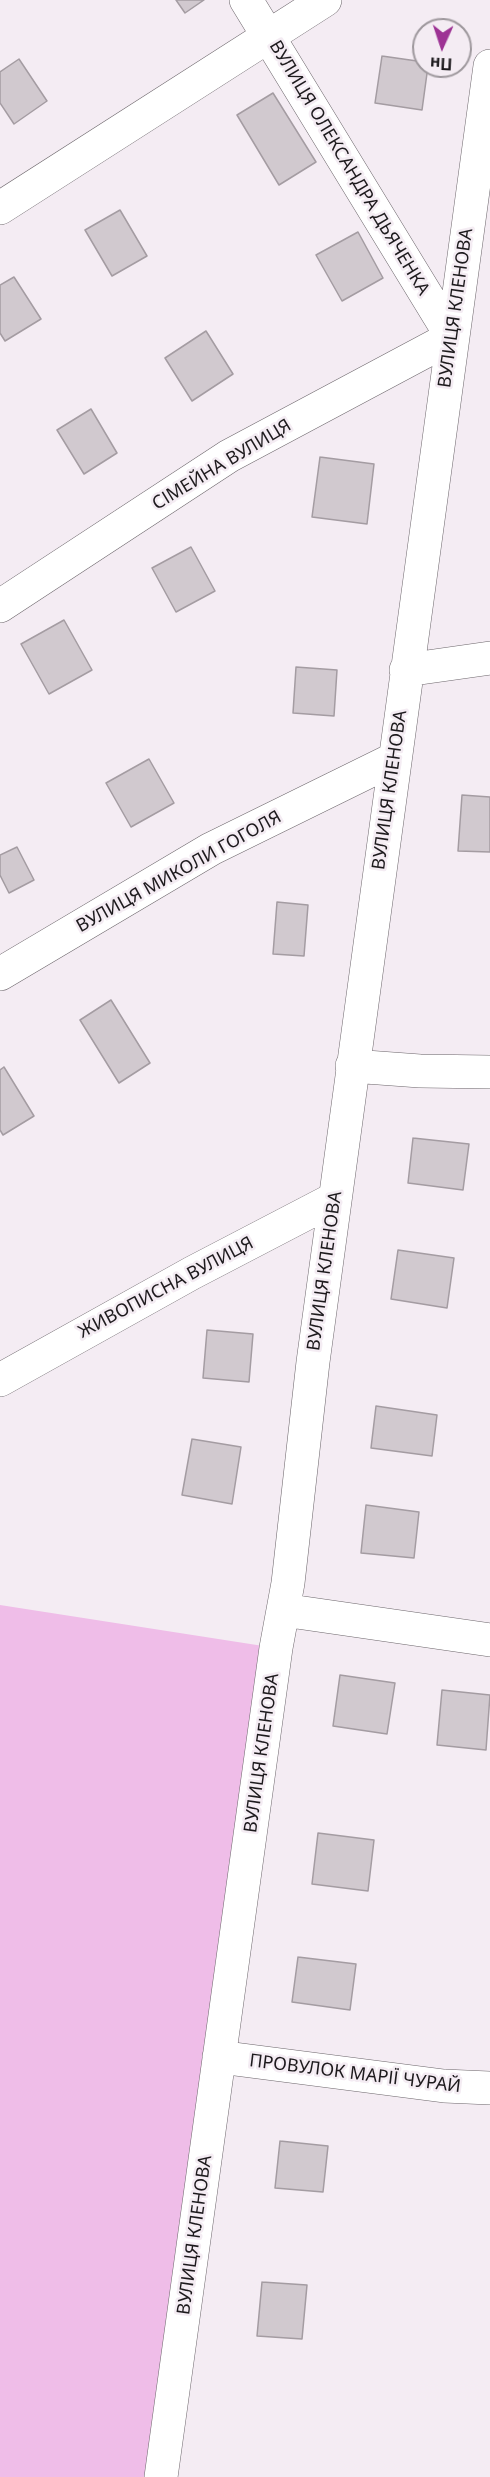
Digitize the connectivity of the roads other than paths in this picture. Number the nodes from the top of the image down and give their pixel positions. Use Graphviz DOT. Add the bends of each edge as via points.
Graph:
graph roads {
  1 [pos="246,0"];
  2 [pos="326,0"];
  3 [pos="269,37"];
  4 [pos="490,66"];
  5 [pos="0,208"];
  6 [pos="452,337"];
  7 [pos="0,606"];
  8 [pos="490,658"];
  9 [pos="406,670"];
  10 [pos="394,759"];
  11 [pos="0,974"];
  12 [pos="352,1066"];
  13 [pos="490,1072"];
  14 [pos="334,1199"];
  15 [pos="0,1380"];
  16 [pos="283,1610"];
  17 [pos="490,1640"];
  18 [pos="219,2058"];
  19 [pos="490,2088"];
  20 [pos="161,2477"];
  1 -- 3 [label="street, ВУЛИЦЯ ОЛЕКСАНДРА ДЬЯЧЕНКА"];
  2 -- 3 [label="street"];
  3 -- 5 [label="street"];
  3 -- 6 [label="street, ВУЛИЦЯ ОЛЕКСАНДРА ДЬЯЧЕНКА"];
  4 -- 6 [label="street, ВУЛИЦЯ КЛЕНОВА"];
  6 -- 7 [label="street, СІМЕЙНА ВУЛИЦЯ" via="229,456"];
  6 -- 9 [label="street, ВУЛИЦЯ КЛЕНОВА"];
  8 -- 9 [label="street"];
  9 -- 10 [label="street, ВУЛИЦЯ КЛЕНОВА"];
  10 -- 11 [label="street, ВУЛИЦЯ МИКОЛИ ГОГОЛЯ" via="212,849"];
  10 -- 12 [label="street, ВУЛИЦЯ КЛЕНОВА"];
  12 -- 13 [label="street"];
  12 -- 14 [label="street, ВУЛИЦЯ КЛЕНОВА"];
  14 -- 15 [label="street, ЖИВОПИСНА ВУЛИЦЯ"];
  14 -- 16 [label="street, ВУЛИЦЯ КЛЕНОВА"];
  16 -- 17 [label="street"];
  16 -- 18 [label="street, ВУЛИЦЯ КЛЕНОВА"];
  18 -- 19 [label="street, ПРОВУЛОК МАРІЇ ЧУРАЙ" via="444,2086"];
  18 -- 20 [label="street, ВУЛИЦЯ КЛЕНОВА"];
}
